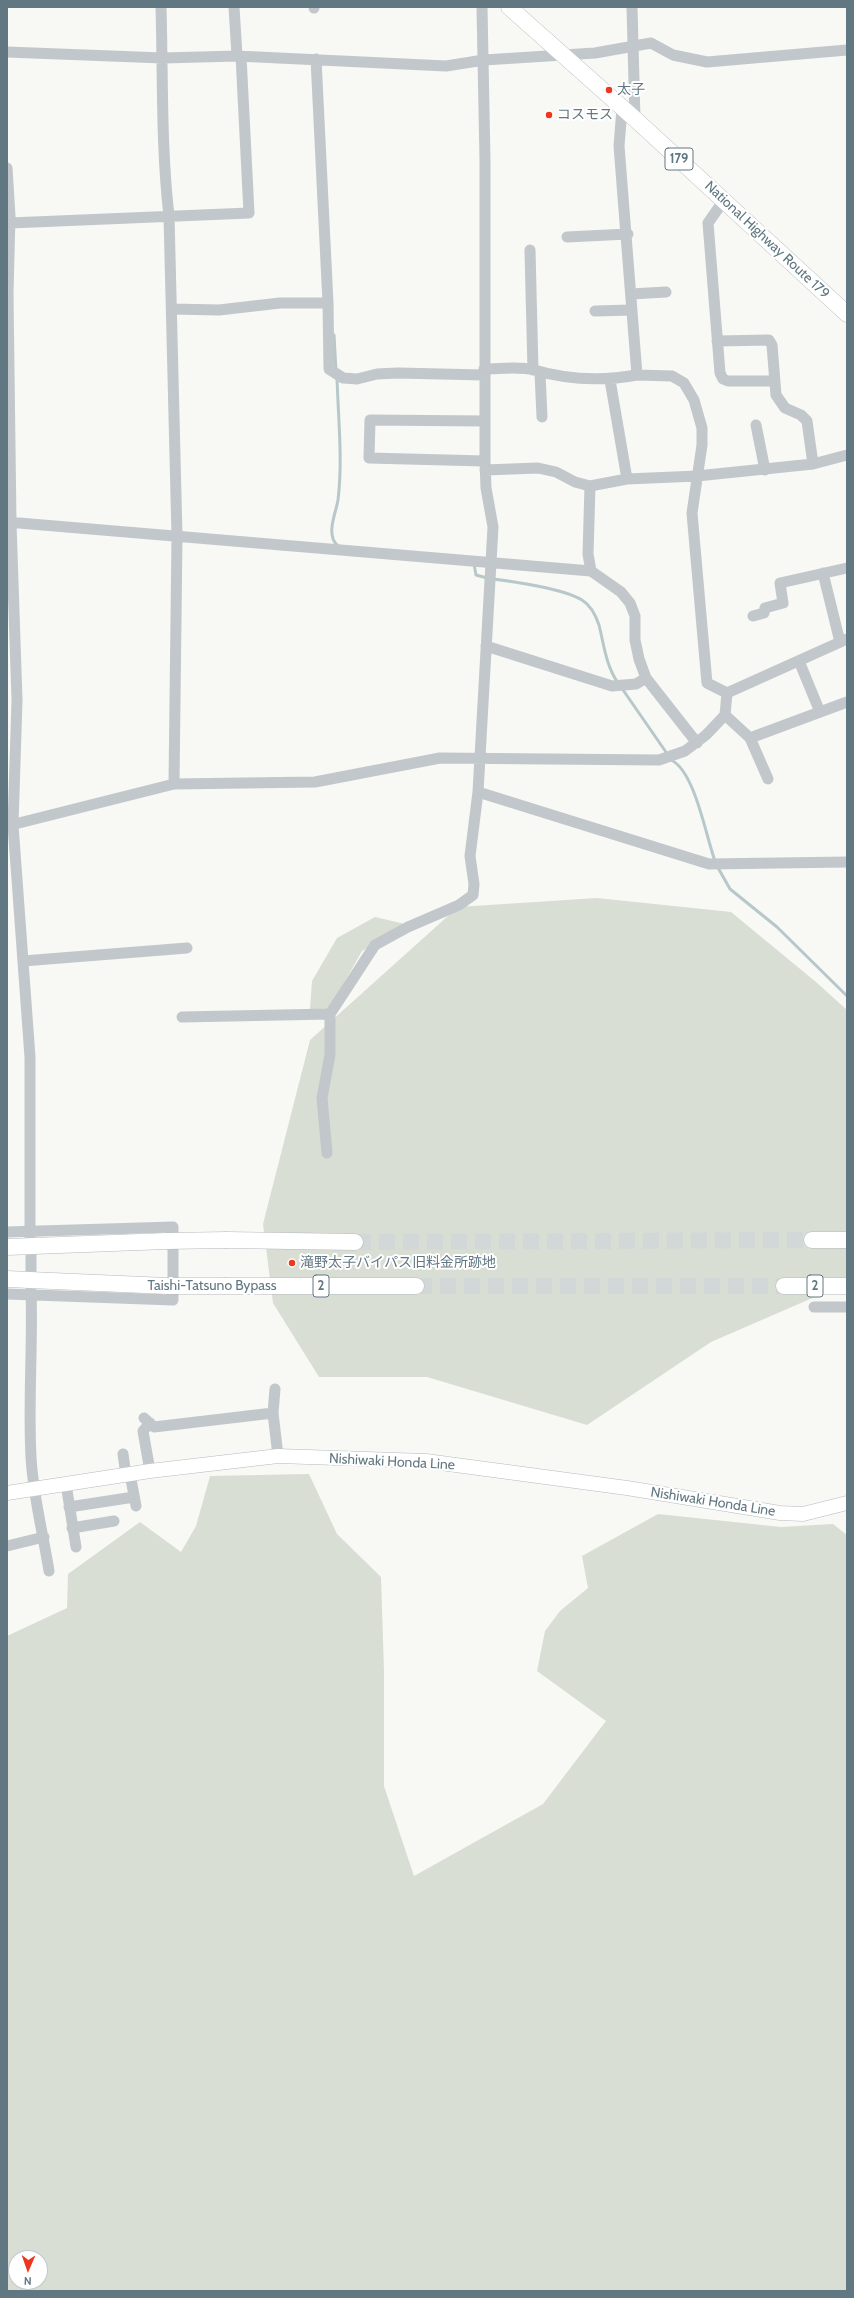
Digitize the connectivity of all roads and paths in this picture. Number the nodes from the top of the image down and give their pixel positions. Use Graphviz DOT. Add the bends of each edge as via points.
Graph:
graph roads {
  1 [pos="161,7"];
  2 [pos="234,7"];
  3 [pos="482,7"];
  4 [pos="509,7"];
  5 [pos="632,7"];
  6 [pos="633,44"];
  7 [pos="847,50"];
  8 [pos="7,52"];
  9 [pos="560,54"];
  10 [pos="239,56"];
  11 [pos="163,58"];
  12 [pos="316,59"];
  13 [pos="484,60"];
  14 [pos="622,109"];
  15 [pos="635,119"];
  16 [pos="7,168"];
  17 [pos="724,200"];
  18 [pos="169,216"];
  19 [pos="9,218"];
  20 [pos="628,234"];
  21 [pos="567,237"];
  22 [pos="530,250"];
  23 [pos="666,292"];
  24 [pos="8,293"];
  25 [pos="630,294"];
  26 [pos="328,303"];
  27 [pos="172,309"];
  28 [pos="631,310"];
  29 [pos="595,311"];
  30 [pos="847,314"];
  31 [pos="718,341"];
  32 [pos="536,371"];
  33 [pos="484,372"];
  34 [pos="637,375"];
  35 [pos="610,380"];
  36 [pos="774,381"];
  37 [pos="542,417"];
  38 [pos="485,421"];
  39 [pos="756,425"];
  40 [pos="847,455"];
  41 [pos="813,464"];
  42 [pos="485,466"];
  43 [pos="765,470"];
  44 [pos="697,476"];
  45 [pos="627,479"];
  46 [pos="590,486"];
  47 [pos="9,522"];
  48 [pos="177,536"];
  49 [pos="490,562"];
  50 [pos="847,568"];
  51 [pos="591,571"];
  52 [pos="823,573"];
  53 [pos="753,616"];
  54 [pos="844,641"];
  55 [pos="486,646"];
  56 [pos="799,660"];
  57 [pos="646,678"];
  58 [pos="727,693"];
  59 [pos="12,700"];
  60 [pos="847,702"];
  61 [pos="820,712"];
  62 [pos="725,715"];
  63 [pos="750,738"];
  64 [pos="696,743"];
  65 [pos="479,758"];
  66 [pos="768,779"];
  67 [pos="174,784"];
  68 [pos="478,792"];
  69 [pos="10,825"];
  70 [pos="847,862"];
  71 [pos="187,948"];
  72 [pos="23,961"];
  73 [pos="330,1014"];
  74 [pos="182,1016"];
  75 [pos="327,1153"];
  76 [pos="7,1232"];
  77 [pos="30,1234"];
  78 [pos="812,1240"];
  79 [pos="847,1240"];
  80 [pos="355,1242"];
  81 [pos="7,1247"];
  82 [pos="31,1253"];
  83 [pos="31,1273"];
  84 [pos="7,1279"];
  85 [pos="416,1286"];
  86 [pos="784,1286"];
  87 [pos="847,1286"];
  88 [pos="32,1292"];
  89 [pos="7,1294"];
  90 [pos="814,1307"];
  91 [pos="847,1307"];
  92 [pos="275,1389"];
  93 [pos="273,1413"];
  94 [pos="123,1454"];
  95 [pos="278,1456"];
  96 [pos="150,1471"];
  97 [pos="128,1474"];
  98 [pos="66,1484"];
  99 [pos="34,1488"];
  100 [pos="7,1493"];
  101 [pos="847,1503"];
  102 [pos="69,1507"];
  103 [pos="114,1521"];
  104 [pos="72,1528"];
  105 [pos="44,1537"];
  106 [pos="7,1546"];
  107 [pos="76,1547"];
  108 [pos="49,1571"];
  1 -- 11 [label="street"];
  2 -- 10 [label="street"];
  3 -- 13 [label="street"];
  4 -- 9 [label="highway, National Highway Route 179 / 179"];
  5 -- 6 [label="street"];
  6 -- 7 [label="street" via="651,43 673,55 720,62"];
  6 -- 9 [label="street" via="595,53"];
  6 -- 15 [label="street"];
  8 -- 11 [label="street"];
  9 -- 13 [label="street"];
  9 -- 14 [label="highway, National Highway Route 179 / 179"];
  10 -- 11 [label="street"];
  10 -- 12 [label="street"];
  10 -- 18 [label="street" via="249,213"];
  11 -- 18 [label="street" via="162,98"];
  12 -- 13 [label="street" via="446,66"];
  12 -- 26 [label="street"];
  13 -- 33 [label="street"];
  14 -- 15 [label="highway, National Highway Route 179 / 179"];
  14 -- 20 [label="street" via="619,146"];
  15 -- 17 [label="highway, National Highway Route 179 / 179"];
  16 -- 19 [label="street"];
  17 -- 30 [label="highway, National Highway Route 179 / 179"];
  17 -- 31 [label="street" via="708,224"];
  18 -- 19 [label="street"];
  18 -- 27 [label="street"];
  19 -- 24 [label="street"];
  20 -- 21 [label="street"];
  20 -- 25 [label="street"];
  22 -- 32 [label="street"];
  23 -- 25 [label="street"];
  24 -- 47 [label="street"];
  25 -- 28 [label="street"];
  26 -- 27 [label="street" via="280,303 219,310"];
  26 -- 33 [label="street" via="329,369 343,378 357,379 377,374 398,373"];
  27 -- 48 [label="street"];
  28 -- 29 [label="street"];
  28 -- 34 [label="street"];
  31 -- 36 [label="street" via="720,373 723,379"];
  31 -- 36 [label="street" via="769,340 772,345"];
  32 -- 33 [label="street"];
  32 -- 35 [label="street"];
  32 -- 37 [label="street"];
  33 -- 38 [label="street"];
  34 -- 35 [label="street"];
  34 -- 44 [label="street" via="672,376 684,383 694,400 702,428"];
  35 -- 45 [label="street"];
  36 -- 41 [label="street" via="776,394 782,405 807,421"];
  38 -- 42 [label="street"];
  38 -- 42 [label="street" via="370,420 368,458"];
  39 -- 43 [label="street"];
  40 -- 41 [label="street"];
  41 -- 43 [label="street"];
  42 -- 46 [label="street" via="538,468 556,472 575,482"];
  42 -- 49 [label="street" via="492,527"];
  43 -- 44 [label="street"];
  44 -- 45 [label="street"];
  44 -- 58 [label="street" via="692,513 707,683"];
  45 -- 46 [label="street"];
  46 -- 51 [label="street" via="588,554"];
  47 -- 48 [label="street"];
  47 -- 59 [label="street"];
  48 -- 49 [label="street"];
  48 -- 67 [label="street"];
  49 -- 51 [label="street"];
  49 -- 55 [label="street"];
  50 -- 52 [label="street"];
  51 -- 57 [label="street" via="621,592 630,603 635,616 635,640 639,659"];
  52 -- 53 [label="street" via="780,583 783,603 764,608 764,613"];
  52 -- 54 [label="street"];
  54 -- 56 [label="street"];
  55 -- 57 [label="street" via="612,686 636,684"];
  55 -- 65 [label="street"];
  56 -- 58 [label="street"];
  56 -- 61 [label="street"];
  57 -- 64 [label="street"];
  58 -- 62 [label="street"];
  59 -- 69 [label="street"];
  60 -- 61 [label="street"];
  61 -- 63 [label="street"];
  62 -- 63 [label="street"];
  62 -- 64 [label="street"];
  63 -- 66 [label="street"];
  64 -- 65 [label="street" via="685,751 659,760"];
  65 -- 67 [label="street" via="440,758 315,782"];
  65 -- 68 [label="street"];
  67 -- 69 [label="street"];
  68 -- 70 [label="street" via="709,864"];
  68 -- 73 [label="street" via="470,856 473,895 459,905 408,927 375,945"];
  69 -- 72 [label="street"];
  71 -- 72 [label="street"];
  72 -- 77 [label="street" via="30,1057"];
  73 -- 74 [label="street"];
  73 -- 75 [label="street" via="330,1055 322,1098"];
  76 -- 77 [label="street"];
  77 -- 88 [label="street" via="173,1227 173,1300"];
  78 -- 79 [label="highway"];
  80 -- 81 [label="highway, bridge" via="228,1240"];
  82 -- 83 [label="street"];
  84 -- 85 [label="highway, Taishi-Tatsuno Bypass / 2, bridge" via="166,1286"];
  86 -- 87 [label="highway, 2"];
  88 -- 89 [label="street"];
  88 -- 99 [label="street" via="29,1370"];
  90 -- 91 [label="street"];
  92 -- 93 [label="street"];
  93 -- 95 [label="street"];
  93 -- 96 [label="street" via="154,1427 147,1421 143,1431"];
  94 -- 97 [label="street"];
  95 -- 96 [label="main road, Nishiwaki Honda Line"];
  95 -- 101 [label="main road, Nishiwaki Honda Line" via="426,1460 627,1488 780,1513 803,1514"];
  96 -- 97 [label="main road, Nishiwaki Honda Line"];
  97 -- 98 [label="main road, Nishiwaki Honda Line"];
  97 -- 102 [label="street" via="135,1502"];
  98 -- 99 [label="main road, Nishiwaki Honda Line"];
  98 -- 102 [label="street"];
  99 -- 100 [label="main road, Nishiwaki Honda Line"];
  99 -- 105 [label="street"];
  102 -- 104 [label="street"];
  103 -- 104 [label="street"];
  104 -- 107 [label="street"];
  105 -- 106 [label="street"];
  105 -- 108 [label="street"];
}
